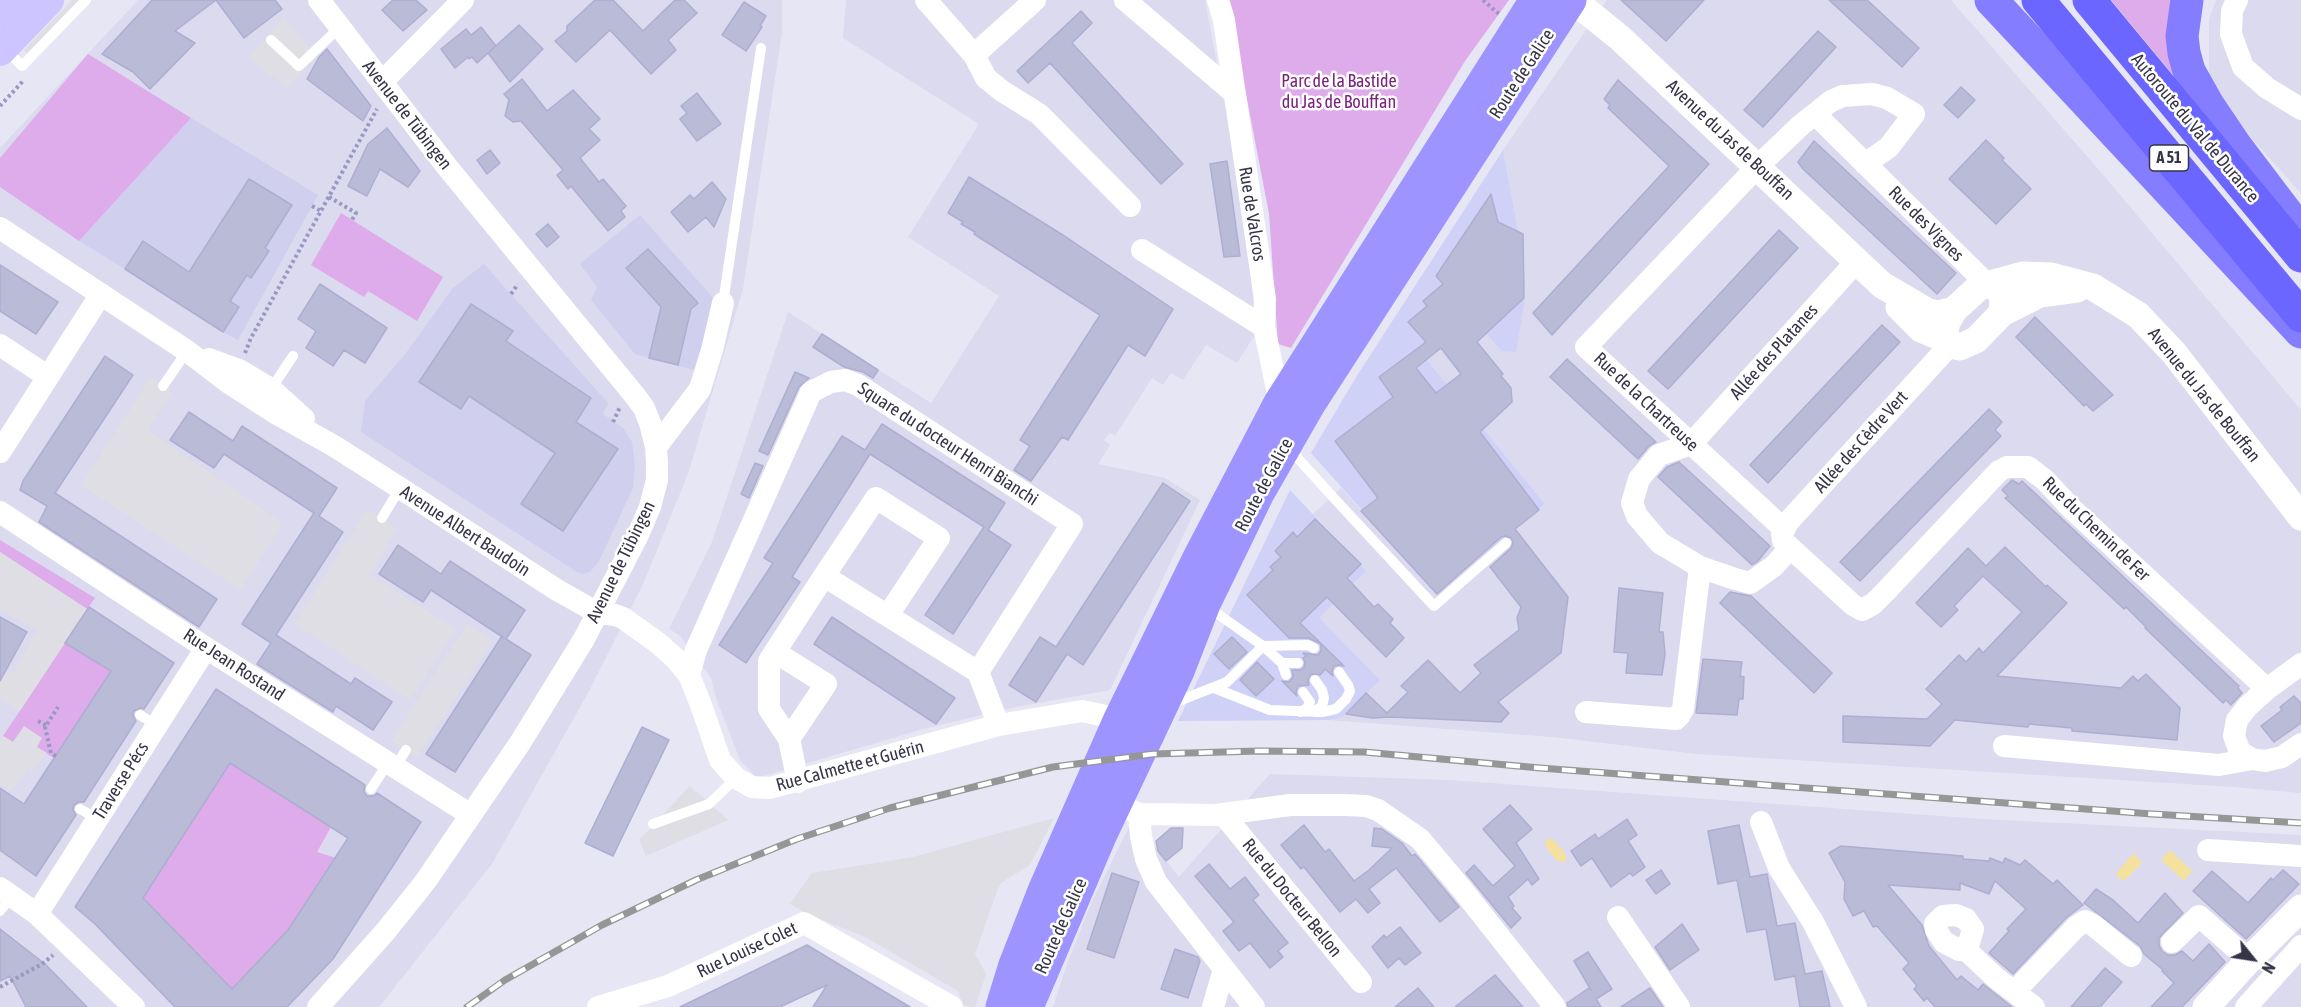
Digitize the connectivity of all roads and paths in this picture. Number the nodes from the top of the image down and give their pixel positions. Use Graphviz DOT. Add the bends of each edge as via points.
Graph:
graph roads {
  1 [pos="9,0"];
  2 [pos="48,0"];
  3 [pos="86,0"];
  4 [pos="319,0"];
  5 [pos="463,0"];
  6 [pos="926,0"];
  7 [pos="1035,0"];
  8 [pos="1125,0"];
  9 [pos="1218,0"];
  10 [pos="1536,0"];
  11 [pos="1571,0"];
  12 [pos="1991,0"];
  13 [pos="2038,0"];
  14 [pos="2089,0"];
  15 [pos="2187,0"];
  16 [pos="2237,0"];
  17 [pos="0,10"];
  18 [pos="340,27"];
  19 [pos="271,40"];
  20 [pos="1,48"];
  21 [pos="761,48"];
  22 [pos="974,55"];
  23 [pos="384,86"];
  24 [pos="1233,92"];
  25 [pos="2301,109"];
  26 [pos="1815,114"];
  27 [pos="1865,164"];
  28 [pos="1758,166"];
  29 [pos="329,197"];
  30 [pos="312,206"];
  31 [pos="1130,206"];
  32 [pos="321,211"];
  33 [pos="352,220"];
  34 [pos="0,228"];
  35 [pos="2301,232"];
  36 [pos="1142,250"];
  37 [pos="2301,255"];
  38 [pos="1857,261"];
  39 [pos="1990,283"];
  40 [pos="518,284"];
  41 [pos="1882,285"];
  42 [pos="2093,287"];
  43 [pos="101,294"];
  44 [pos="511,294"];
  45 [pos="723,303"];
  46 [pos="1954,310"];
  47 [pos="2002,314"];
  48 [pos="2301,316"];
  49 [pos="1264,327"];
  50 [pos="2301,332"];
  51 [pos="251,338"];
  52 [pos="1948,342"];
  53 [pos="0,345"];
  54 [pos="187,351"];
  55 [pos="293,356"];
  56 [pos="47,376"];
  57 [pos="164,386"];
  58 [pos="271,389"];
  59 [pos="620,406"];
  60 [pos="1290,420"];
  61 [pos="613,422"];
  62 [pos="1691,444"];
  63 [pos="334,446"];
  64 [pos="656,447"];
  65 [pos="0,452"];
  66 [pos="400,488"];
  67 [pos="0,512"];
  68 [pos="2301,517"];
  69 [pos="382,518"];
  70 [pos="1786,540"];
  71 [pos="1506,543"];
  72 [pos="1700,567"];
  73 [pos="824,576"];
  74 [pos="1204,604"];
  75 [pos="598,613"];
  76 [pos="888,615"];
  77 [pos="1263,646"];
  78 [pos="206,648"];
  79 [pos="1314,648"];
  80 [pos="775,652"];
  81 [pos="1282,663"];
  82 [pos="1298,663"];
  83 [pos="2301,664"];
  84 [pos="978,672"];
  85 [pos="1339,672"];
  86 [pos="689,675"];
  87 [pos="1286,675"];
  88 [pos="1314,680"];
  89 [pos="1214,688"];
  90 [pos="2267,689"];
  91 [pos="1303,692"];
  92 [pos="58,707"];
  93 [pos="1162,707"];
  94 [pos="1300,712"];
  95 [pos="1314,712"];
  96 [pos="1586,712"];
  97 [pos="1120,719"];
  98 [pos="38,721"];
  99 [pos="997,721"];
  100 [pos="46,725"];
  101 [pos="789,739"];
  102 [pos="2004,746"];
  103 [pos="2298,752"];
  104 [pos="56,756"];
  105 [pos="2252,759"];
  106 [pos="397,760"];
  107 [pos="736,778"];
  108 [pos="798,782"];
  109 [pos="371,789"];
  110 [pos="1118,798"];
  111 [pos="1223,814"];
  112 [pos="471,815"];
  113 [pos="1761,822"];
  114 [pos="653,824"];
  115 [pos="2208,850"];
  116 [pos="2301,856"];
  117 [pos="4,899"];
  118 [pos="2301,908"];
  119 [pos="37,914"];
  120 [pos="1618,917"];
  121 [pos="2172,942"];
  122 [pos="2301,946"];
  123 [pos="1965,948"];
  124 [pos="2131,956"];
  125 [pos="49,959"];
  126 [pos="2249,960"];
  127 [pos="1224,969"];
  128 [pos="1361,982"];
  129 [pos="0,987"];
  130 [pos="2015,991"];
  131 [pos="134,1007"];
  132 [pos="318,1007"];
  133 [pos="599,1007"];
  134 [pos="952,1007"];
  135 [pos="1002,1007"];
  136 [pos="1027,1007"];
  137 [pos="1213,1007"];
  138 [pos="1254,1007"];
  139 [pos="1555,1007"];
  140 [pos="1679,1007"];
  141 [pos="1856,1007"];
  142 [pos="2034,1007"];
  143 [pos="2206,1007"];
  144 [pos="2246,1007"];
  1 -- 17 [label="main road"];
  2 -- 20 [label="main road"];
  3 -- 20 [label="lane" via="22,66"];
  4 -- 18 [label="street, Avenue de Tübingen"];
  5 -- 23 [label="street"];
  6 -- 22 [label="street"];
  7 -- 22 [label="street"];
  8 -- 24 [label="street"];
  9 -- 24 [label="street, Rue de Valcros"];
  10 -- 60 [label="main road, Route de Galice"];
  11 -- 28 [label="street, Avenue du Jas de Bouffan" via="1620,38"];
  11 -- 60 [label="main road, Route de Galice"];
  12 -- 50 [label="highway"];
  13 -- 48 [label="highway, A 51"];
  14 -- 37 [label="highway, Autoroute du Val de Durance / A 51"];
  15 -- 35 [label="highway" via="2182,36 2189,71 2229,137"];
  16 -- 25 [label="street" via="2232,11 2231,34 2243,67"];
  18 -- 19 [label="lane" via="299,66"];
  18 -- 23 [label="street, Avenue de Tübingen"];
  21 -- 45 [label="lane"];
  22 -- 31 [label="street" via="986,78 1039,114"];
  23 -- 29 [label="path"];
  23 -- 64 [label="street, Avenue de Tübingen" via="636,397 650,423"];
  24 -- 49 [label="street, Rue de Valcros" via="1265,299"];
  26 -- 27 [label="street, Rue des Vignes"];
  26 -- 27 [label="street" via="1831,101 1860,93 1887,98 1914,114 1889,147"];
  26 -- 28 [label="street"];
  27 -- 39 [label="street, Rue des Vignes"];
  28 -- 38 [label="street, Avenue du Jas de Bouffan"];
  28 -- 62 [label="street, Rue de la Chartreuse" via="1586,347"];
  29 -- 32 [label="path"];
  29 -- 33 [label="path" via="356,213"];
  30 -- 32 [label="path"];
  32 -- 51 [label="path"];
  34 -- 43 [label="street, Avenue Albert Baudoin"];
  36 -- 49 [label="street"];
  38 -- 41 [label="street, Avenue du Jas de Bouffan"];
  38 -- 62 [label="street, Allée des Platanes"];
  39 -- 42 [label="street, Avenue du Jas de Bouffan" via="2035,275"];
  39 -- 46 [label="street, Avenue du Jas de Bouffan" via="1979,287"];
  39 -- 47 [label="street" via="2003,297"];
  40 -- 44 [label="path"];
  41 -- 46 [label="street, Avenue du Jas de Bouffan" via="1928,312"];
  41 -- 52 [label="street, Avenue du Jas de Bouffan" via="1913,323"];
  42 -- 47 [label="street" via="2040,294"];
  42 -- 68 [label="street, Avenue du Jas de Bouffan" via="2138,315 2174,353"];
  43 -- 54 [label="street, Avenue Albert Baudoin"];
  43 -- 56 [label="street"];
  45 -- 64 [label="street" via="700,389"];
  46 -- 52 [label="street, Avenue du Jas de Bouffan" via="1946,324"];
  47 -- 52 [label="street" via="1976,340 1960,347"];
  49 -- 60 [label="street, Rue de Valcros"];
  52 -- 70 [label="street, Allée des Cèdre Vert"];
  53 -- 56 [label="street"];
  54 -- 57 [label="lane"];
  54 -- 58 [label="street, Avenue Albert Baudoin" via="238,370"];
  54 -- 63 [label="street, Avenue Albert Baudoin" via="239,390"];
  55 -- 58 [label="lane"];
  56 -- 65 [label="street"];
  58 -- 63 [label="street, Avenue Albert Baudoin"];
  59 -- 61 [label="path"];
  60 -- 71 [label="lane" via="1295,455 1434,606"];
  60 -- 74 [label="main road, Route de Galice"];
  60 -- 97 [label="main road, Route de Galice" via="1193,570"];
  62 -- 70 [label="street, Rue de la Chartreuse"];
  62 -- 72 [label="street" via="1659,455 1639,479 1632,503 1637,516 1660,543"];
  63 -- 66 [label="street, Avenue Albert Baudoin"];
  64 -- 75 [label="street, Avenue de Tübingen" via="657,480 650,507"];
  66 -- 69 [label="lane"];
  66 -- 75 [label="street, Avenue Albert Baudoin"];
  67 -- 78 [label="street, Rue Jean Rostand"];
  70 -- 72 [label="street, Allée des Cèdre Vert" via="1774,566 1750,583"];
  70 -- 90 [label="street, Rue du Chemin de Fer" via="1852,605 1862,610 1873,604 1999,471 2007,466 2028,467"];
  72 -- 96 [label="street" via="1679,716 1676,719"];
  73 -- 76 [label="street"];
  73 -- 76 [label="street" via="876,498 939,538"];
  73 -- 80 [label="street"];
  74 -- 77 [label="lane"];
  74 -- 93 [label="main road, Route de Galice"];
  75 -- 86 [label="street" via="623,618 658,643"];
  75 -- 112 [label="street, Avenue de Tübingen" via="520,744"];
  76 -- 84 [label="street"];
  77 -- 79 [label="lane"];
  77 -- 81 [label="lane"];
  77 -- 89 [label="lane" via="1227,682"];
  78 -- 106 [label="street, Rue Jean Rostand"];
  78 -- 119 [label="street, Traverse Pécs" via="148,720 89,814"];
  80 -- 101 [label="street" via="769,661 769,709"];
  80 -- 101 [label="street" via="826,684"];
  81 -- 82 [label="lane"];
  81 -- 87 [label="lane"];
  83 -- 90 [label="street"];
  84 -- 86 [label="street, Square du docteur Henri Bianchi" via="1072,524 845,380 811,392 696,650"];
  84 -- 99 [label="street"];
  85 -- 95 [label="lane" via="1350,691 1346,699 1336,709"];
  86 -- 107 [label="street" via="720,760"];
  88 -- 95 [label="lane" via="1324,698 1322,706"];
  89 -- 93 [label="lane"];
  89 -- 94 [label="lane" via="1270,710"];
  90 -- 105 [label="street" via="2241,714 2235,727 2236,746"];
  91 -- 94 [label="lane" via="1310,702"];
  92 -- 100 [label="path"];
  93 -- 110 [label="main road, Route de Galice"];
  94 -- 95 [label="lane"];
  97 -- 99 [label="street, Rue Calmette et Guérin" via="1082,711"];
  97 -- 110 [label="main road, Route de Galice"];
  98 -- 100 [label="path"];
  99 -- 108 [label="street, Rue Calmette et Guérin"];
  100 -- 104 [label="path" via="51,753"];
  101 -- 108 [label="street"];
  102 -- 105 [label="street" via="2219,765"];
  103 -- 105 [label="street" via="2273,760"];
  106 -- 109 [label="lane"];
  106 -- 112 [label="street, Rue Jean Rostand"];
  107 -- 108 [label="street, Rue Calmette et Guérin" via="752,787"];
  107 -- 114 [label="lane" via="710,804"];
  110 -- 111 [label="street"];
  110 -- 127 [label="street" via="1141,837 1156,882"];
  110 -- 135 [label="main road, Route de Galice" via="1036,912"];
  110 -- 136 [label="main road, Route de Galice"];
  111 -- 128 [label="street, Rue du Docteur Bellon"];
  111 -- 139 [label="street" via="1290,805 1366,806 1384,813 1420,839"];
  112 -- 132 [label="street, Avenue de Tübingen" via="425,882"];
  113 -- 141 [label="street" via="1779,868"];
  115 -- 116 [label="street"];
  117 -- 119 [label="street"];
  118 -- 126 [label="street"];
  119 -- 131 [label="street"];
  120 -- 140 [label="street"];
  121 -- 126 [label="street" via="2199,916"];
  122 -- 144 [label="street"];
  123 -- 130 [label="street"];
  124 -- 130 [label="street" via="2085,921"];
  125 -- 129 [label="path"];
  126 -- 143 [label="street"];
  127 -- 137 [label="street"];
  127 -- 138 [label="street"];
  130 -- 142 [label="street"];
  133 -- 134 [label="street, Rue Louise Colet" via="668,986 804,923"];
}
